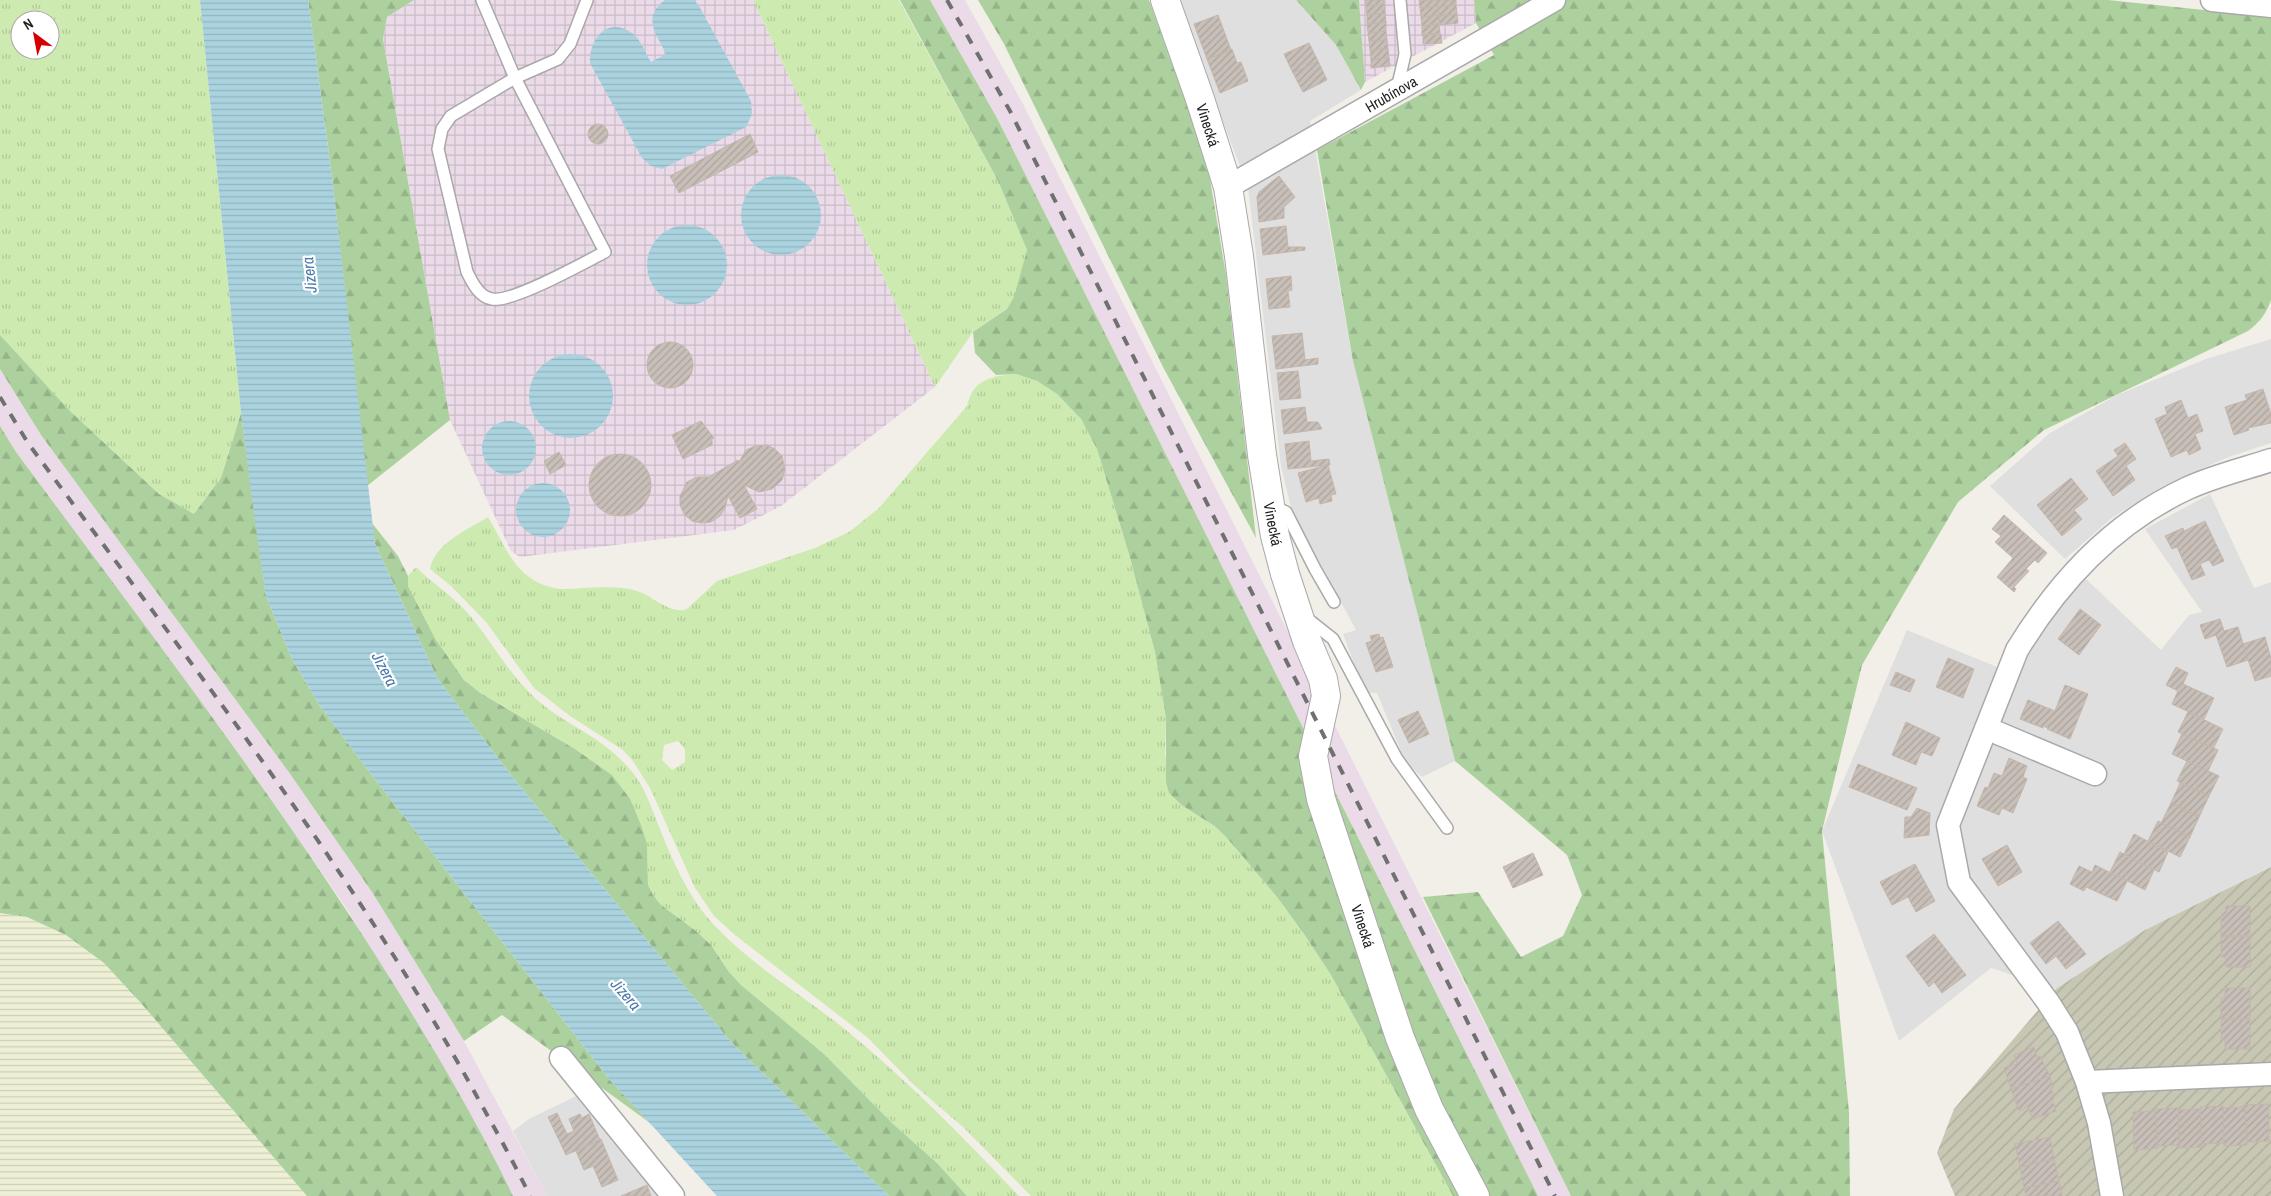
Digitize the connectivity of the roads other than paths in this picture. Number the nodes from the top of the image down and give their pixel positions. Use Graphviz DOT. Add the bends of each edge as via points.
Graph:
graph roads {
  1 [pos="482,0"];
  2 [pos="587,0"];
  3 [pos="1165,0"];
  4 [pos="1400,0"];
  5 [pos="1554,0"];
  6 [pos="2212,0"];
  7 [pos="2271,6"];
  8 [pos="515,78"];
  9 [pos="1397,91"];
  10 [pos="1228,187"];
  11 [pos="2271,460"];
  12 [pos="1269,504"];
  13 [pos="1334,602"];
  14 [pos="1297,610"];
  15 [pos="1986,728"];
  16 [pos="2095,774"];
  17 [pos="1447,828"];
  18 [pos="561,1058"];
  19 [pos="2271,1074"];
  20 [pos="2087,1082"];
  21 [pos="673,1196"];
  22 [pos="1476,1196"];
  23 [pos="2112,1196"];
  1 -- 8 [label="lane"];
  2 -- 8 [label="lane" via="570,44 558,59"];
  3 -- 10 [label="street, Vinecká"];
  4 -- 9 [label="lane" via="1405,54"];
  5 -- 9 [label="street, Hrubínova"];
  6 -- 7 [label="street"];
  8 -- 8 [label="lane" via="451,116 442,129 438,149 467,272 476,289 491,299 509,298 605,252"];
  9 -- 10 [label="street, Hrubínova"];
  10 -- 12 [label="street, Vinecká"];
  11 -- 15 [label="street" via="2170,497 2131,521 2085,560 2047,604 2016,650"];
  12 -- 13 [label="lane" via="1286,512"];
  12 -- 14 [label="street, Vinecká"];
  14 -- 17 [label="lane" via="1333,639 1396,759"];
  14 -- 22 [label="street, Vinecká" via="1323,679 1326,696 1313,756 1321,799 1400,1038 1429,1109"];
  15 -- 16 [label="street"];
  15 -- 20 [label="street" via="1948,825 1959,882 2048,1002 2067,1032"];
  18 -- 21 [label="street"];
  19 -- 20 [label="street"];
  20 -- 23 [label="street" via="2099,1123"];
}
